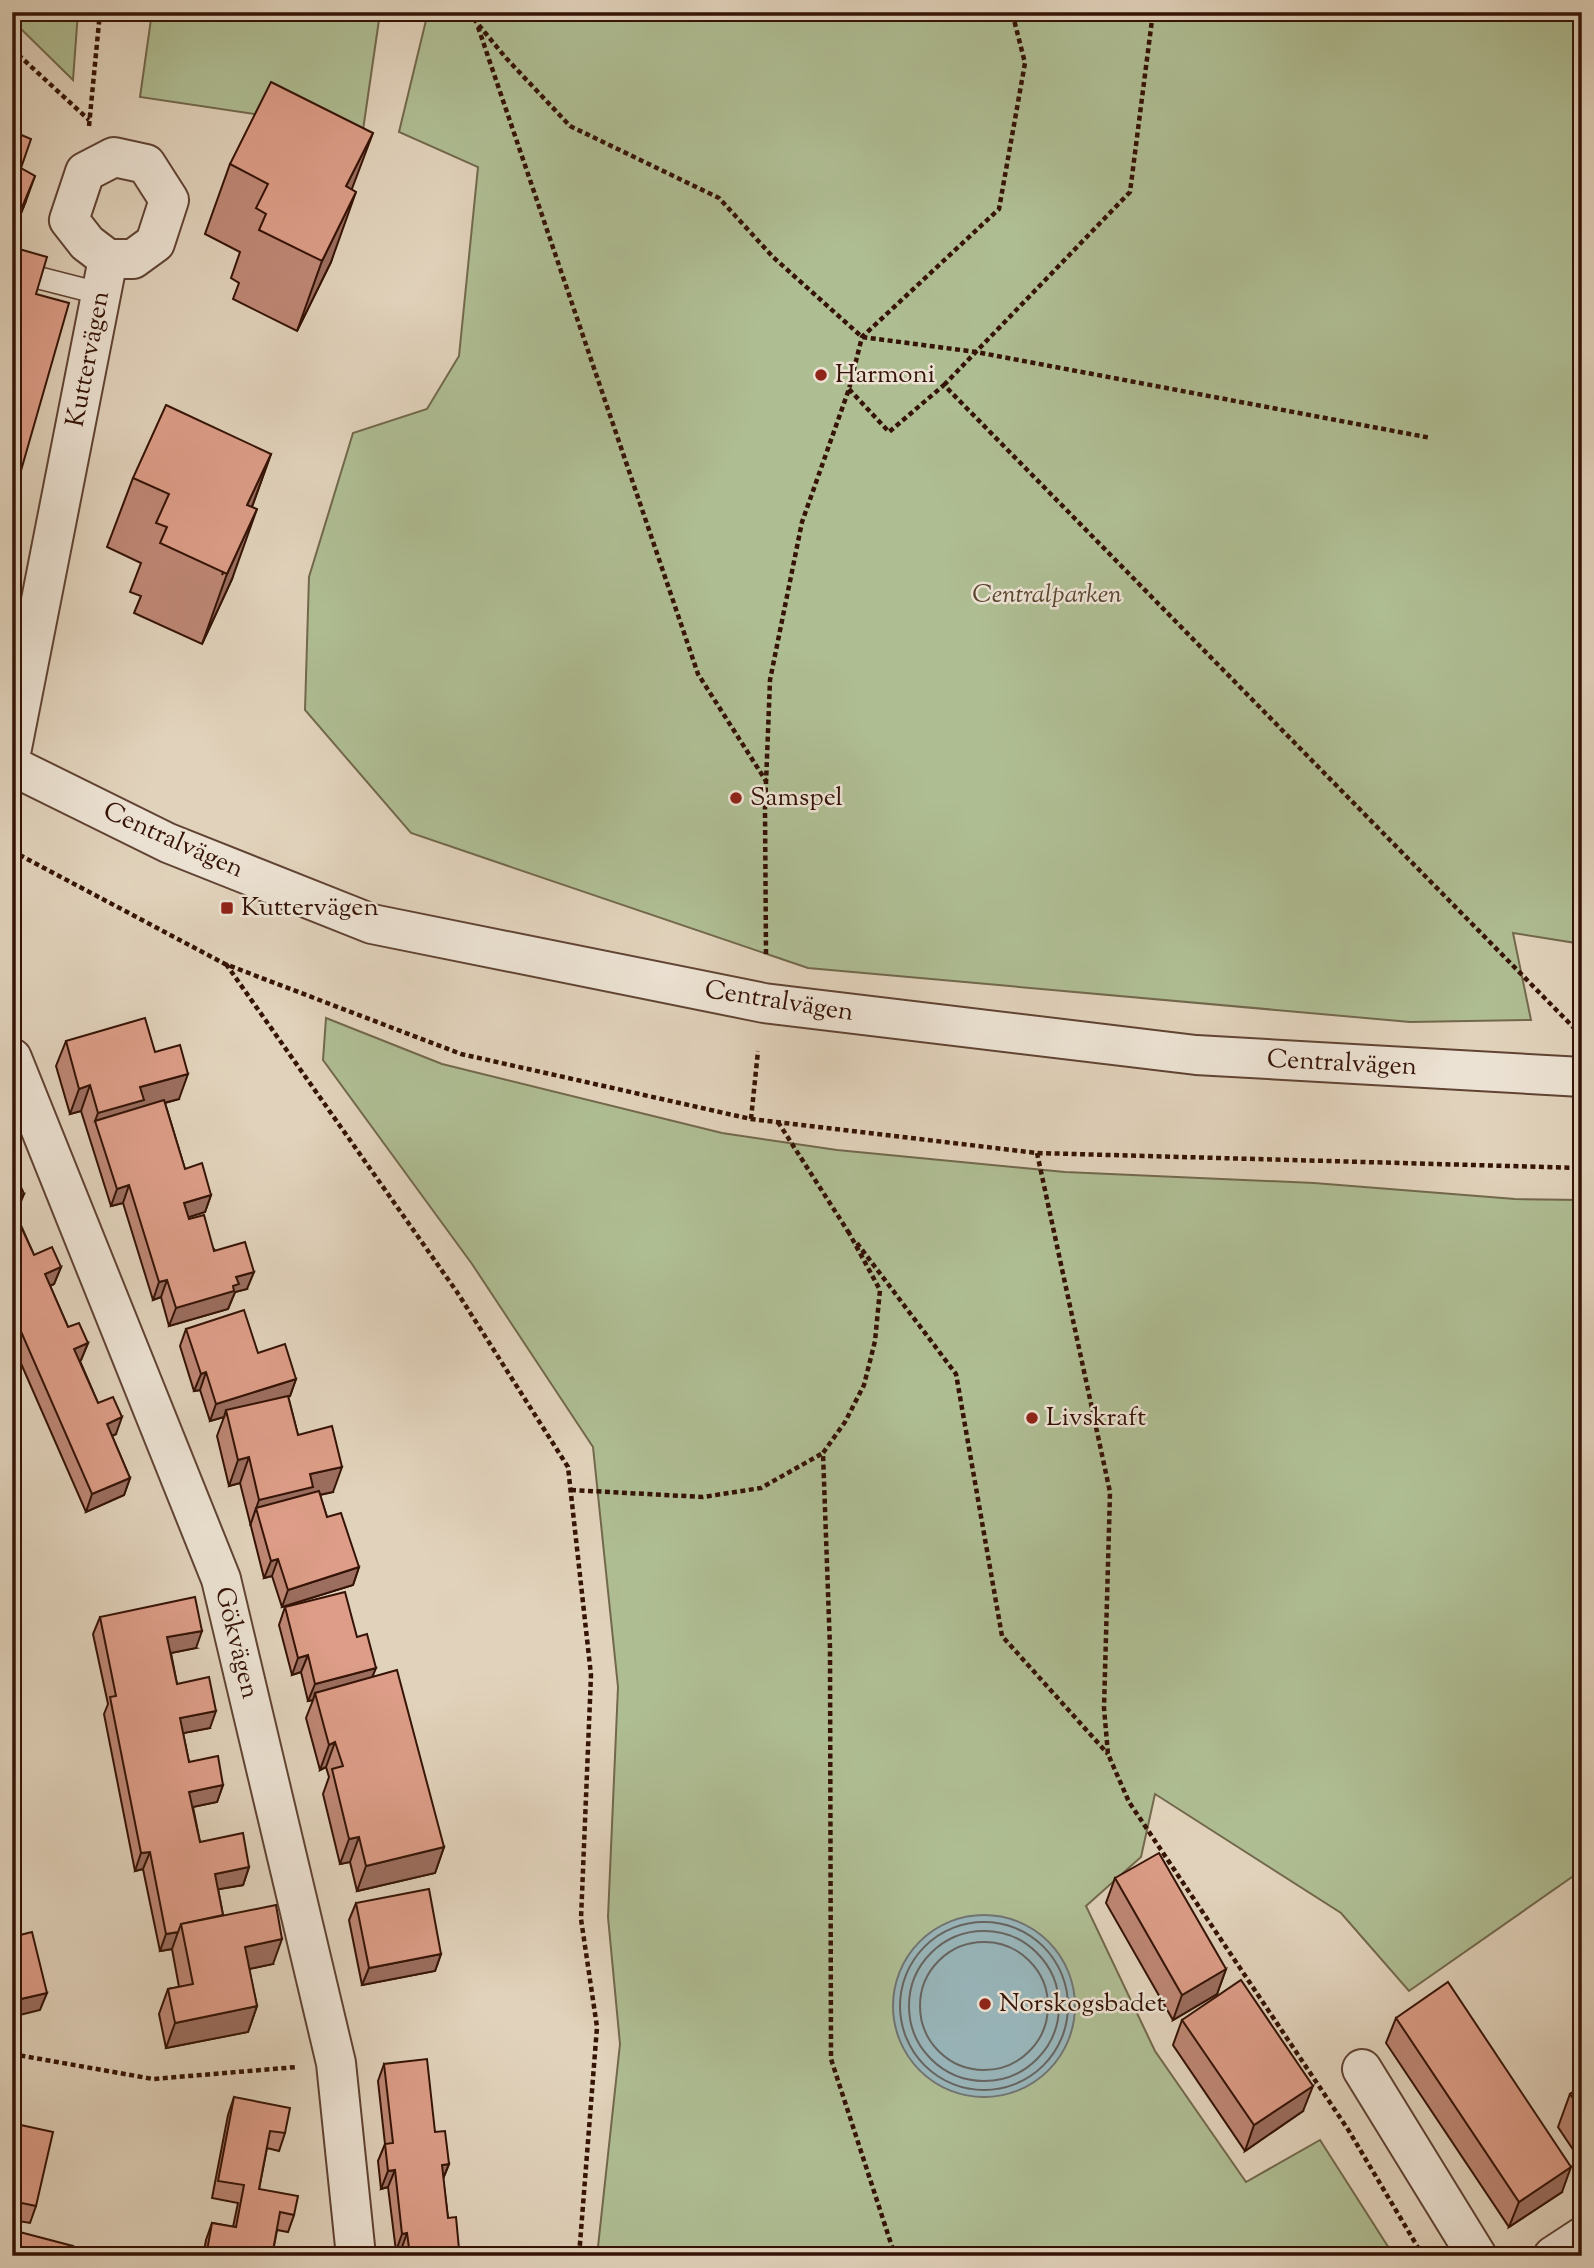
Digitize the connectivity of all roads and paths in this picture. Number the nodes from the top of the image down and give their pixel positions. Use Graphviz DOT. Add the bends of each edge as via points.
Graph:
graph roads {
  1 [pos="100,12"];
  2 [pos="468,12"];
  3 [pos="1012,12"];
  4 [pos="1153,12"];
  5 [pos="476,23"];
  6 [pos="12,49"];
  7 [pos="89,120"];
  8 [pos="85,172"];
  9 [pos="12,271"];
  10 [pos="105,276"];
  11 [pos="862,337"];
  12 [pos="976,352"];
  13 [pos="944,386"];
  14 [pos="849,389"];
  15 [pos="1431,438"];
  16 [pos="12,748"];
  17 [pos="12,766"];
  18 [pos="766,782"];
  19 [pos="12,850"];
  20 [pos="766,954"];
  21 [pos="225,964"];
  22 [pos="1576,1030"];
  23 [pos="758,1051"];
  24 [pos="12,1058"];
  25 [pos="1582,1077"];
  26 [pos="751,1119"];
  27 [pos="778,1122"];
  28 [pos="1037,1153"];
  29 [pos="1582,1168"];
  30 [pos="848,1231"];
  31 [pos="822,1454"];
  32 [pos="571,1490"];
  33 [pos="1108,1754"];
  34 [pos="12,2054"];
  35 [pos="336,2063"];
  36 [pos="1362,2069"];
  37 [pos="1582,2237"];
  38 [pos="356,2256"];
  39 [pos="579,2256"];
  40 [pos="895,2256"];
  41 [pos="1423,2256"];
  42 [pos="1477,2256"];
  43 [pos="1553,2256"];
  1 -- 7 [label="path"];
  2 -- 5 [label="path"];
  3 -- 11 [label="path" via="1025,63 999,209"];
  4 -- 12 [label="path" via="1130,192"];
  5 -- 11 [label="path" via="570,126 719,198 774,257"];
  5 -- 18 [label="path" via="698,674"];
  6 -- 7 [label="path"];
  7 -- 8 [label="path"];
  8 -- 10 [label="street, Kuttervägen" via="69,220"];
  8 -- 10 [label="street, Kuttervägen" via="114,157 146,164 169,200 155,243"];
  9 -- 10 [label="lane"];
  10 -- 16 [label="street, Kuttervägen"];
  11 -- 12 [label="path"];
  11 -- 14 [label="path"];
  12 -- 13 [label="path"];
  12 -- 15 [label="path"];
  13 -- 14 [label="path" via="890,432"];
  13 -- 22 [label="path"];
  14 -- 18 [label="path" via="802,522 770,680"];
  17 -- 25 [label="street, Centralvägen" via="168,843 372,923 764,1003 1196,1055"];
  18 -- 20 [label="path"];
  19 -- 21 [label="path"];
  21 -- 26 [label="path" via="461,1054"];
  21 -- 32 [label="path" via="457,1292 568,1467"];
  23 -- 26 [label="path"];
  24 -- 35 [label="street, Gökvägen" via="221,1578"];
  26 -- 27 [label="path"];
  27 -- 28 [label="path"];
  27 -- 30 [label="path"];
  28 -- 29 [label="path"];
  28 -- 33 [label="path" via="1110,1492 1104,1707"];
  30 -- 31 [label="path" via="880,1290 878,1318 864,1385"];
  30 -- 33 [label="path" via="956,1374 1002,1636"];
  31 -- 32 [label="path" via="761,1488 703,1497"];
  31 -- 40 [label="path" via="830,1648 831,2059"];
  32 -- 39 [label="path" via="592,1675 581,1919 597,2027"];
  33 -- 41 [label="path" via="1129,1802 1349,2131"];
  34 -- 35 [label="path" via="153,2078"];
  35 -- 38 [label="street, Gökvägen"];
  36 -- 42 [label="street"];
  37 -- 43 [label="street"];
}
